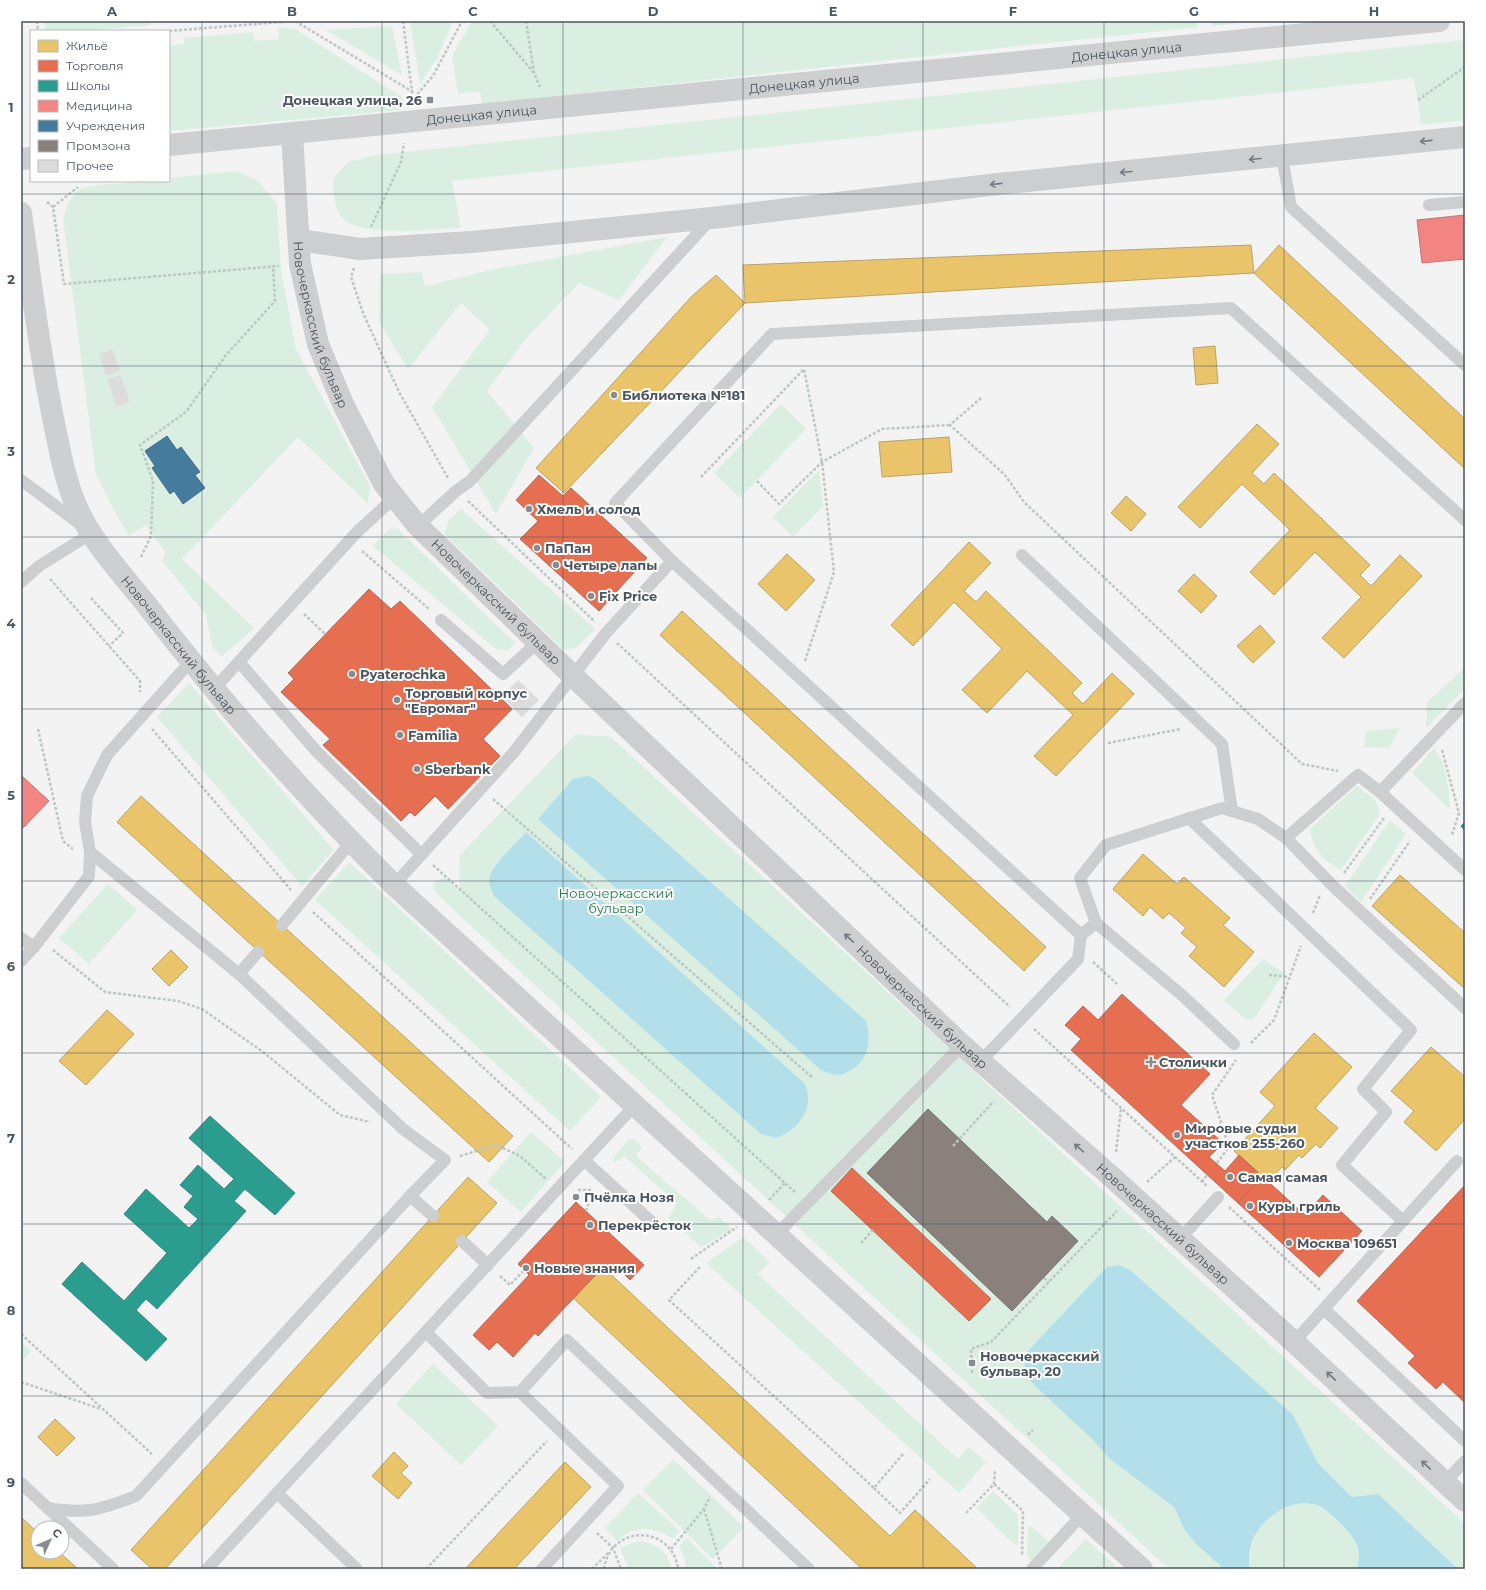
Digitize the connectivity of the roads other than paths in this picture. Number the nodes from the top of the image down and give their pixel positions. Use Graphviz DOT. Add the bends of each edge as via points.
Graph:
graph roads {
  1 [pos="1439,21"];
  2 [pos="292,134"];
  3 [pos="1465,137"];
  4 [pos="170,145"];
  5 [pos="1282,157"];
  6 [pos="1465,202"];
  7 [pos="1429,205"];
  8 [pos="21,213"];
  9 [pos="712,218"];
  10 [pos="299,240"];
  11 [pos="25,269"];
  12 [pos="1465,365"];
  13 [pos="21,480"];
  14 [pos="394,498"];
  15 [pos="1465,520"];
  16 [pos="418,526"];
  17 [pos="92,532"];
  18 [pos="1022,555"];
  19 [pos="672,561"];
  20 [pos="21,582"];
  21 [pos="441,620"];
  22 [pos="538,642"];
  23 [pos="191,661"];
  24 [pos="240,662"];
  25 [pos="573,676"];
  26 [pos="214,689"];
  27 [pos="1465,703"];
  28 [pos="1380,792"];
  29 [pos="1232,811"];
  30 [pos="1189,818"];
  31 [pos="1286,838"];
  32 [pos="352,842"];
  33 [pos="421,854"];
  34 [pos="89,857"];
  35 [pos="1465,870"];
  36 [pos="394,885"];
  37 [pos="1096,923"];
  38 [pos="282,925"];
  39 [pos="1081,935"];
  40 [pos="21,938"];
  41 [pos="37,943"];
  42 [pos="258,952"];
  43 [pos="21,961"];
  44 [pos="239,974"];
  45 [pos="1465,1008"];
  46 [pos="1234,1044"];
  47 [pos="962,1045"];
  48 [pos="981,1062"];
  49 [pos="635,1105"];
  50 [pos="584,1160"];
  51 [pos="1457,1161"];
  52 [pos="410,1196"];
  53 [pos="1218,1197"];
  54 [pos="433,1216"];
  55 [pos="1403,1221"];
  56 [pos="656,1226"];
  57 [pos="776,1235"];
  58 [pos="1180,1238"];
  59 [pos="462,1242"];
  60 [pos="488,1265"];
  61 [pos="1328,1304"];
  62 [pos="426,1332"];
  63 [pos="1294,1342"];
  64 [pos="520,1392"];
  65 [pos="1465,1441"];
  66 [pos="1465,1461"];
  67 [pos="1445,1482"];
  68 [pos="21,1483"];
  69 [pos="278,1493"];
  70 [pos="1465,1501"];
  71 [pos="48,1508"];
  72 [pos="1082,1515"];
  73 [pos="113,1569"];
  74 [pos="207,1569"];
  75 [pos="357,1569"];
  76 [pos="542,1569"];
  77 [pos="809,1569"];
  78 [pos="1032,1569"];
  79 [pos="1142,1569"];
  1 -- 2 [label="street, Донецкая улица"];
  2 -- 4 [label="street, Донецкая улица"];
  2 -- 10 [label="street, Новочеркасский бульвар"];
  3 -- 5 [label="street, one-way"];
  5 -- 9 [label="street, one-way" via="998,184"];
  5 -- 12 [label="lane" via="1291,207"];
  6 -- 7 [label="lane"];
  8 -- 11 [label="street, Новочеркасский бульвар"];
  9 -- 10 [label="street" via="472,242 360,249"];
  9 -- 16 [label="lane" via="470,481"];
  10 -- 14 [label="street, Новочеркасский бульвар" via="300,264 318,344 343,404 384,484"];
  11 -- 17 [label="street, Новочеркасский бульвар" via="65,477 76,505"];
  13 -- 17 [label="lane"];
  14 -- 16 [label="street, Новочеркасский бульвар"];
  14 -- 24 [label="lane" via="349,540"];
  15 -- 19 [label="lane" via="1231,308 1132,313 772,334 614,503"];
  16 -- 22 [label="street, Новочеркасский бульвар"];
  17 -- 20 [label="lane" via="39,566"];
  17 -- 23 [label="street, Новочеркасский бульвар"];
  18 -- 29 [label="lane" via="1222,744"];
  19 -- 25 [label="lane" via="606,633"];
  19 -- 39 [label="lane"];
  21 -- 22 [label="lane" via="503,674"];
  22 -- 25 [label="street, Новочеркасский бульвар"];
  23 -- 26 [label="street, Новочеркасский бульвар"];
  23 -- 34 [label="lane" via="107,755 87,796 85,822"];
  24 -- 26 [label="lane"];
  24 -- 33 [label="lane" via="317,752"];
  25 -- 33 [label="lane" via="514,752"];
  47 -- 25 [label="street, Новочеркасский бульвар, one-way"];
  26 -- 32 [label="street, Новочеркасский бульвар"];
  27 -- 28 [label="lane"];
  28 -- 31 [label="lane" via="1358,774"];
  28 -- 35 [label="lane"];
  29 -- 30 [label="lane" via="1222,808"];
  29 -- 31 [label="lane" via="1258,819"];
  30 -- 37 [label="lane" via="1106,845 1080,878"];
  30 -- 55 [label="lane" via="1411,1030 1363,1089 1386,1112 1342,1165"];
  31 -- 45 [label="lane" via="1330,883"];
  32 -- 36 [label="street, Новочеркасский бульвар"];
  32 -- 38 [label="lane"];
  33 -- 36 [label="lane"];
  34 -- 41 [label="lane" via="89,876"];
  34 -- 44 [label="lane"];
  36 -- 49 [label="street, Новочеркасский бульвар"];
  37 -- 39 [label="lane"];
  37 -- 46 [label="lane" via="1183,996"];
  39 -- 48 [label="lane" via="1078,959"];
  40 -- 41 [label="lane"];
  41 -- 43 [label="lane"];
  42 -- 44 [label="lane"];
  44 -- 52 [label="lane" via="402,1129 445,1160"];
  47 -- 48 [label="street, Новочеркасский бульвар"];
  47 -- 57 [label="lane"];
  58 -- 48 [label="street, Новочеркасский бульвар, one-way"];
  49 -- 50 [label="lane"];
  49 -- 57 [label="street, Новочеркасский бульвар"];
  50 -- 56 [label="lane"];
  50 -- 60 [label="lane"];
  51 -- 55 [label="lane"];
  52 -- 54 [label="lane"];
  52 -- 71 [label="lane" via="136,1496 93,1511 71,1512"];
  53 -- 58 [label="lane"];
  55 -- 61 [label="lane"];
  57 -- 72 [label="street, Новочеркасский бульвар"];
  58 -- 63 [label="street, Новочеркасский бульвар"];
  59 -- 60 [label="lane"];
  60 -- 62 [label="lane"];
  61 -- 63 [label="lane"];
  61 -- 65 [label="lane"];
  62 -- 64 [label="lane" via="487,1393"];
  62 -- 69 [label="lane"];
  67 -- 63 [label="street, Новочеркасский бульвар, one-way"];
  64 -- 76 [label="lane" via="618,1486"];
  64 -- 77 [label="lane" via="567,1340"];
  66 -- 67 [label="lane"];
  67 -- 70 [label="street, Новочеркасский бульвар"];
  68 -- 71 [label="lane"];
  69 -- 74 [label="lane"];
  69 -- 75 [label="lane"];
  71 -- 73 [label="lane"];
  72 -- 78 [label="lane"];
  72 -- 79 [label="street, Новочеркасский бульвар"];
}
